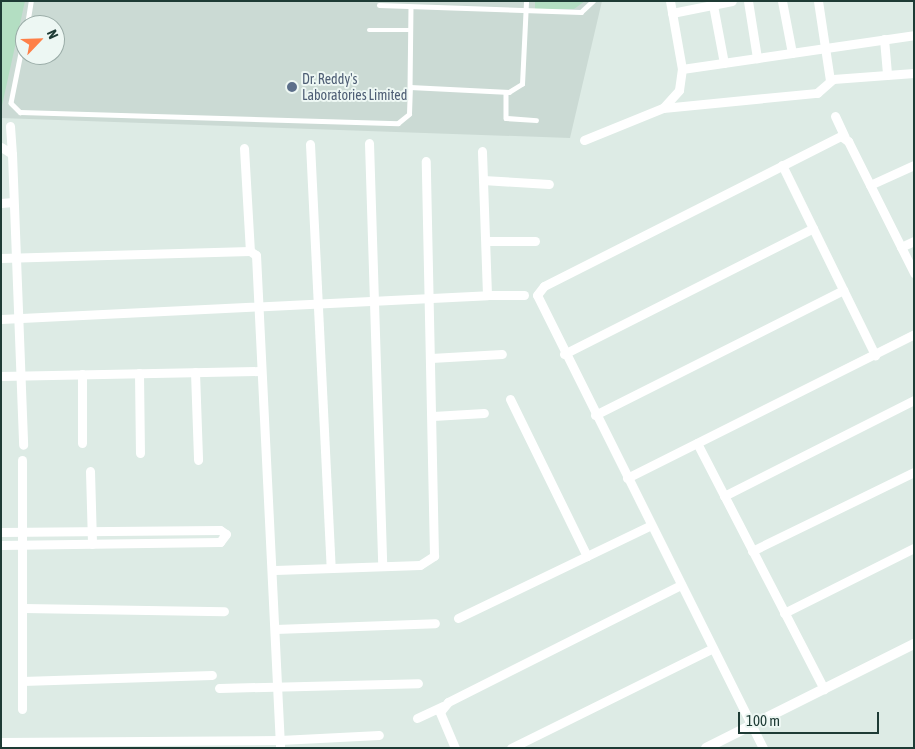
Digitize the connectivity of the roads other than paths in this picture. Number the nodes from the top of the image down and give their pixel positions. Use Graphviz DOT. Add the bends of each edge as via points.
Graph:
graph roads {
  1 [pos="31,1"];
  2 [pos="526,1"];
  3 [pos="593,1"];
  4 [pos="670,1"];
  5 [pos="732,1"];
  6 [pos="748,1"];
  7 [pos="782,1"];
  8 [pos="818,1"];
  9 [pos="379,5"];
  10 [pos="713,5"];
  11 [pos="411,6"];
  12 [pos="524,11"];
  13 [pos="672,13"];
  14 [pos="29,15"];
  15 [pos="369,30"];
  16 [pos="411,30"];
  17 [pos="914,35"];
  18 [pos="884,39"];
  19 [pos="827,48"];
  20 [pos="792,53"];
  21 [pos="757,58"];
  22 [pos="724,63"];
  23 [pos="19,65"];
  24 [pos="682,69"];
  25 [pos="914,73"];
  26 [pos="887,75"];
  27 [pos="830,80"];
  28 [pos="410,88"];
  29 [pos="506,92"];
  30 [pos="663,108"];
  31 [pos="835,116"];
  32 [pos="536,120"];
  33 [pos="10,126"];
  34 [pos="845,137"];
  35 [pos="584,140"];
  36 [pos="369,143"];
  37 [pos="310,144"];
  38 [pos="1,147"];
  39 [pos="244,148"];
  40 [pos="482,151"];
  41 [pos="12,154"];
  42 [pos="426,161"];
  43 [pos="782,165"];
  44 [pos="914,165"];
  45 [pos="484,180"];
  46 [pos="549,184"];
  47 [pos="870,185"];
  48 [pos="1,202"];
  49 [pos="14,202"];
  50 [pos="813,228"];
  51 [pos="486,241"];
  52 [pos="535,241"];
  53 [pos="914,241"];
  54 [pos="901,247"];
  55 [pos="250,251"];
  56 [pos="16,257"];
  57 [pos="1,258"];
  58 [pos="914,273"];
  59 [pos="843,290"];
  60 [pos="487,295"];
  61 [pos="524,295"];
  62 [pos="429,299"];
  63 [pos="374,302"];
  64 [pos="318,304"];
  65 [pos="259,306"];
  66 [pos="18,318"];
  67 [pos="1,319"];
  68 [pos="914,334"];
  69 [pos="502,354"];
  70 [pos="564,354"];
  71 [pos="875,355"];
  72 [pos="431,358"];
  73 [pos="259,371"];
  74 [pos="195,372"];
  75 [pos="139,373"];
  76 [pos="82,374"];
  77 [pos="20,375"];
  78 [pos="1,376"];
  79 [pos="510,399"];
  80 [pos="914,400"];
  81 [pos="484,413"];
  82 [pos="595,415"];
  83 [pos="432,416"];
  84 [pos="82,443"];
  85 [pos="697,443"];
  86 [pos="22,445"];
  87 [pos="140,452"];
  88 [pos="22,460"];
  89 [pos="198,460"];
  90 [pos="90,471"];
  91 [pos="914,472"];
  92 [pos="627,478"];
  93 [pos="724,496"];
  94 [pos="650,525"];
  95 [pos="90,528"];
  96 [pos="1,532"];
  97 [pos="21,532"];
  98 [pos="92,544"];
  99 [pos="1,545"];
  100 [pos="21,545"];
  101 [pos="914,548"];
  102 [pos="752,551"];
  103 [pos="587,556"];
  104 [pos="382,566"];
  105 [pos="331,567"];
  106 [pos="275,570"];
  107 [pos="681,585"];
  108 [pos="24,608"];
  109 [pos="224,610"];
  110 [pos="784,613"];
  111 [pos="458,618"];
  112 [pos="434,623"];
  113 [pos="275,629"];
  114 [pos="914,644"];
  115 [pos="712,648"];
  116 [pos="212,675"];
  117 [pos="22,681"];
  118 [pos="418,683"];
  119 [pos="278,687"];
  120 [pos="219,688"];
  121 [pos="824,689"];
  122 [pos="443,706"];
  123 [pos="22,709"];
  124 [pos="417,718"];
  125 [pos="752,725"];
  126 [pos="379,735"];
  127 [pos="1,742"];
  128 [pos="280,744"];
  129 [pos="31,745"];
  130 [pos="94,745"];
  131 [pos="455,748"];
  132 [pos="511,748"];
  133 [pos="706,748"];
  134 [pos="763,748"];
  1 -- 14 [label="lane"];
  2 -- 12 [label="lane"];
  3 -- 12 [label="lane" via="581,12"];
  4 -- 13 [label="street"];
  5 -- 10 [label="street"];
  6 -- 21 [label="street"];
  7 -- 20 [label="street"];
  8 -- 19 [label="street"];
  9 -- 11 [label="lane"];
  10 -- 13 [label="street"];
  10 -- 22 [label="street"];
  11 -- 12 [label="lane"];
  11 -- 16 [label="lane"];
  12 -- 29 [label="lane" via="522,84"];
  13 -- 24 [label="street"];
  15 -- 16 [label="lane"];
  16 -- 28 [label="lane"];
  17 -- 18 [label="street"];
  18 -- 19 [label="street"];
  18 -- 26 [label="street"];
  19 -- 20 [label="street"];
  19 -- 27 [label="street"];
  20 -- 21 [label="street"];
  21 -- 22 [label="street"];
  22 -- 24 [label="street"];
  23 -- 28 [label="lane" via="11,103 20,112 398,123 409,114"];
  24 -- 30 [label="street" via="678,90"];
  25 -- 26 [label="street"];
  26 -- 27 [label="street"];
  27 -- 30 [label="street" via="817,93"];
  28 -- 29 [label="lane"];
  29 -- 32 [label="lane" via="506,118"];
  30 -- 35 [label="street"];
  31 -- 34 [label="street"];
  33 -- 41 [label="street"];
  34 -- 43 [label="street" via="837,137"];
  34 -- 47 [label="street"];
  36 -- 63 [label="street"];
  37 -- 64 [label="street"];
  38 -- 41 [label="street"];
  39 -- 55 [label="street"];
  40 -- 45 [label="street"];
  41 -- 49 [label="street"];
  42 -- 62 [label="street"];
  43 -- 50 [label="street"];
  43 -- 70 [label="street" via="539,290 538,303"];
  44 -- 47 [label="street"];
  45 -- 46 [label="street"];
  45 -- 51 [label="street"];
  47 -- 54 [label="street"];
  48 -- 49 [label="street"];
  49 -- 56 [label="street"];
  50 -- 59 [label="street"];
  50 -- 70 [label="street"];
  51 -- 52 [label="street"];
  51 -- 60 [label="street"];
  53 -- 54 [label="street"];
  54 -- 58 [label="street"];
  55 -- 56 [label="street"];
  55 -- 65 [label="street" via="256,255"];
  56 -- 57 [label="street"];
  56 -- 66 [label="street"];
  59 -- 71 [label="street"];
  59 -- 82 [label="street"];
  60 -- 61 [label="street"];
  60 -- 62 [label="street"];
  62 -- 63 [label="street"];
  62 -- 72 [label="street"];
  63 -- 64 [label="street"];
  63 -- 104 [label="street"];
  64 -- 65 [label="street"];
  64 -- 105 [label="street"];
  65 -- 66 [label="street"];
  65 -- 73 [label="street"];
  66 -- 67 [label="street"];
  66 -- 77 [label="street"];
  68 -- 71 [label="street"];
  69 -- 72 [label="street"];
  70 -- 82 [label="street"];
  71 -- 85 [label="street"];
  72 -- 83 [label="street"];
  73 -- 74 [label="street"];
  73 -- 106 [label="street"];
  74 -- 75 [label="street"];
  74 -- 89 [label="street"];
  75 -- 76 [label="street"];
  75 -- 87 [label="street"];
  76 -- 77 [label="street"];
  76 -- 84 [label="street"];
  77 -- 78 [label="street"];
  77 -- 86 [label="street"];
  79 -- 103 [label="street"];
  80 -- 93 [label="street"];
  81 -- 83 [label="street"];
  82 -- 92 [label="street"];
  83 -- 104 [label="street" via="437,549 429,562 420,565"];
  85 -- 92 [label="street"];
  85 -- 93 [label="street"];
  88 -- 97 [label="street"];
  90 -- 95 [label="street"];
  91 -- 102 [label="street"];
  92 -- 94 [label="street"];
  93 -- 102 [label="street"];
  94 -- 103 [label="street"];
  94 -- 107 [label="street"];
  95 -- 97 [label="street"];
  95 -- 98 [label="street"];
  95 -- 98 [label="street" via="220,530 226,534 220,542"];
  96 -- 97 [label="street"];
  97 -- 100 [label="street"];
  98 -- 100 [label="street"];
  99 -- 100 [label="street"];
  100 -- 108 [label="street"];
  101 -- 110 [label="street"];
  102 -- 110 [label="street"];
  103 -- 111 [label="street"];
  104 -- 105 [label="street"];
  105 -- 106 [label="street"];
  106 -- 113 [label="street"];
  107 -- 115 [label="street"];
  107 -- 122 [label="street"];
  108 -- 109 [label="street"];
  108 -- 117 [label="street"];
  110 -- 121 [label="street"];
  112 -- 113 [label="street"];
  113 -- 119 [label="street"];
  114 -- 121 [label="street"];
  115 -- 125 [label="street"];
  115 -- 132 [label="street"];
  116 -- 117 [label="street"];
  117 -- 123 [label="street"];
  118 -- 119 [label="street"];
  119 -- 120 [label="street"];
  119 -- 128 [label="street"];
  121 -- 125 [label="street"];
  122 -- 124 [label="street"];
  122 -- 131 [label="street" via="442,721"];
  125 -- 133 [label="street"];
  125 -- 134 [label="street"];
  126 -- 128 [label="street"];
  127 -- 129 [label="street"];
  128 -- 130 [label="street"];
  129 -- 130 [label="street"];
}
